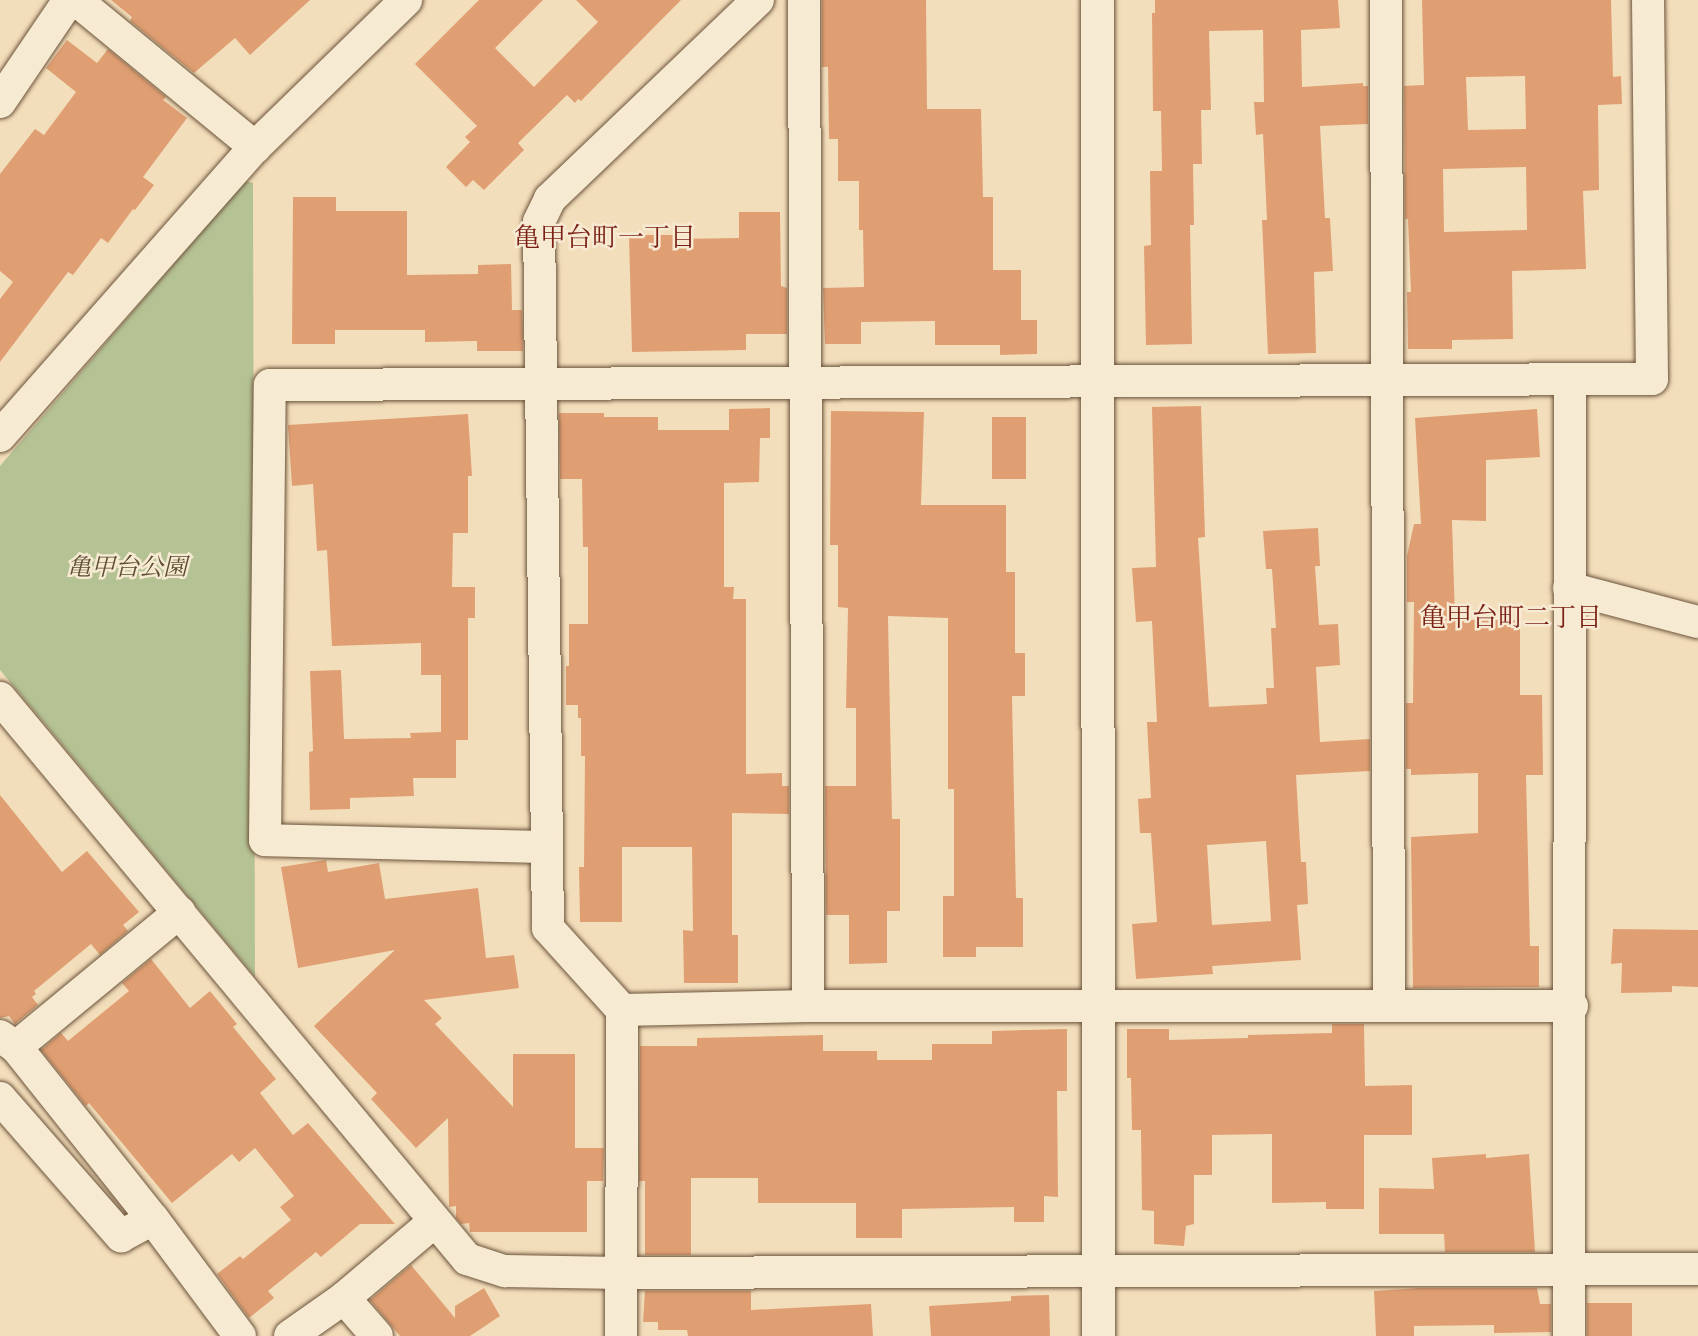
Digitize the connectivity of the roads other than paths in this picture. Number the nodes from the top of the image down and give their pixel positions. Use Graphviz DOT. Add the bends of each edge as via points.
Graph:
graph roads {
  1 [pos="69,0"];
  2 [pos="76,0"];
  3 [pos="406,0"];
  4 [pos="758,0"];
  5 [pos="804,0"];
  6 [pos="1097,0"];
  7 [pos="1386,0"];
  8 [pos="1648,0"];
  9 [pos="0,102"];
  10 [pos="255,147"];
  11 [pos="1387,380"];
  12 [pos="1570,380"];
  13 [pos="805,382"];
  14 [pos="1098,382"];
  15 [pos="541,384"];
  16 [pos="0,436"];
  17 [pos="1569,588"];
  18 [pos="1698,622"];
  19 [pos="0,698"];
  20 [pos="546,847"];
  21 [pos="180,912"];
  22 [pos="808,1006"];
  23 [pos="1389,1006"];
  24 [pos="1572,1006"];
  25 [pos="1098,1007"];
  26 [pos="622,1010"];
  27 [pos="8,1042"];
  28 [pos="0,1098"];
  29 [pos="153,1219"];
  30 [pos="434,1222"];
  31 [pos="1098,1269"];
  32 [pos="1570,1269"];
  33 [pos="1698,1269"];
  34 [pos="621,1273"];
  35 [pos="344,1298"];
  36 [pos="240,1336"];
  37 [pos="290,1336"];
  38 [pos="377,1336"];
  39 [pos="621,1336"];
  40 [pos="1098,1336"];
  41 [pos="1569,1336"];
  1 -- 9 [label="street"];
  2 -- 10 [label="street"];
  3 -- 10 [label="street"];
  4 -- 15 [label="street" via="550,199 539,222"];
  5 -- 13 [label="street"];
  6 -- 14 [label="street"];
  7 -- 11 [label="street"];
  8 -- 12 [label="street" via="1652,379"];
  10 -- 16 [label="street"];
  11 -- 12 [label="street"];
  11 -- 14 [label="street"];
  11 -- 23 [label="street"];
  12 -- 17 [label="street"];
  13 -- 14 [label="street"];
  13 -- 15 [label="street"];
  13 -- 22 [label="street"];
  14 -- 25 [label="street"];
  15 -- 20 [label="street"];
  15 -- 20 [label="street" via="270,385 265,840"];
  17 -- 18 [label="street"];
  17 -- 24 [label="street"];
  19 -- 21 [label="street"];
  20 -- 26 [label="street" via="548,928"];
  21 -- 27 [label="street"];
  21 -- 30 [label="street"];
  22 -- 25 [label="street"];
  22 -- 26 [label="street"];
  23 -- 24 [label="street"];
  23 -- 25 [label="street"];
  24 -- 32 [label="street"];
  25 -- 31 [label="street"];
  26 -- 34 [label="street"];
  27 -- 29 [label="street"];
  28 -- 29 [label="street" via="121,1236"];
  29 -- 36 [label="street"];
  30 -- 34 [label="street" via="467,1259 505,1271"];
  30 -- 35 [label="street"];
  31 -- 32 [label="street"];
  31 -- 34 [label="street"];
  31 -- 40 [label="street"];
  32 -- 33 [label="street"];
  32 -- 41 [label="street"];
  34 -- 39 [label="street"];
  35 -- 37 [label="street"];
  35 -- 38 [label="street"];
}
